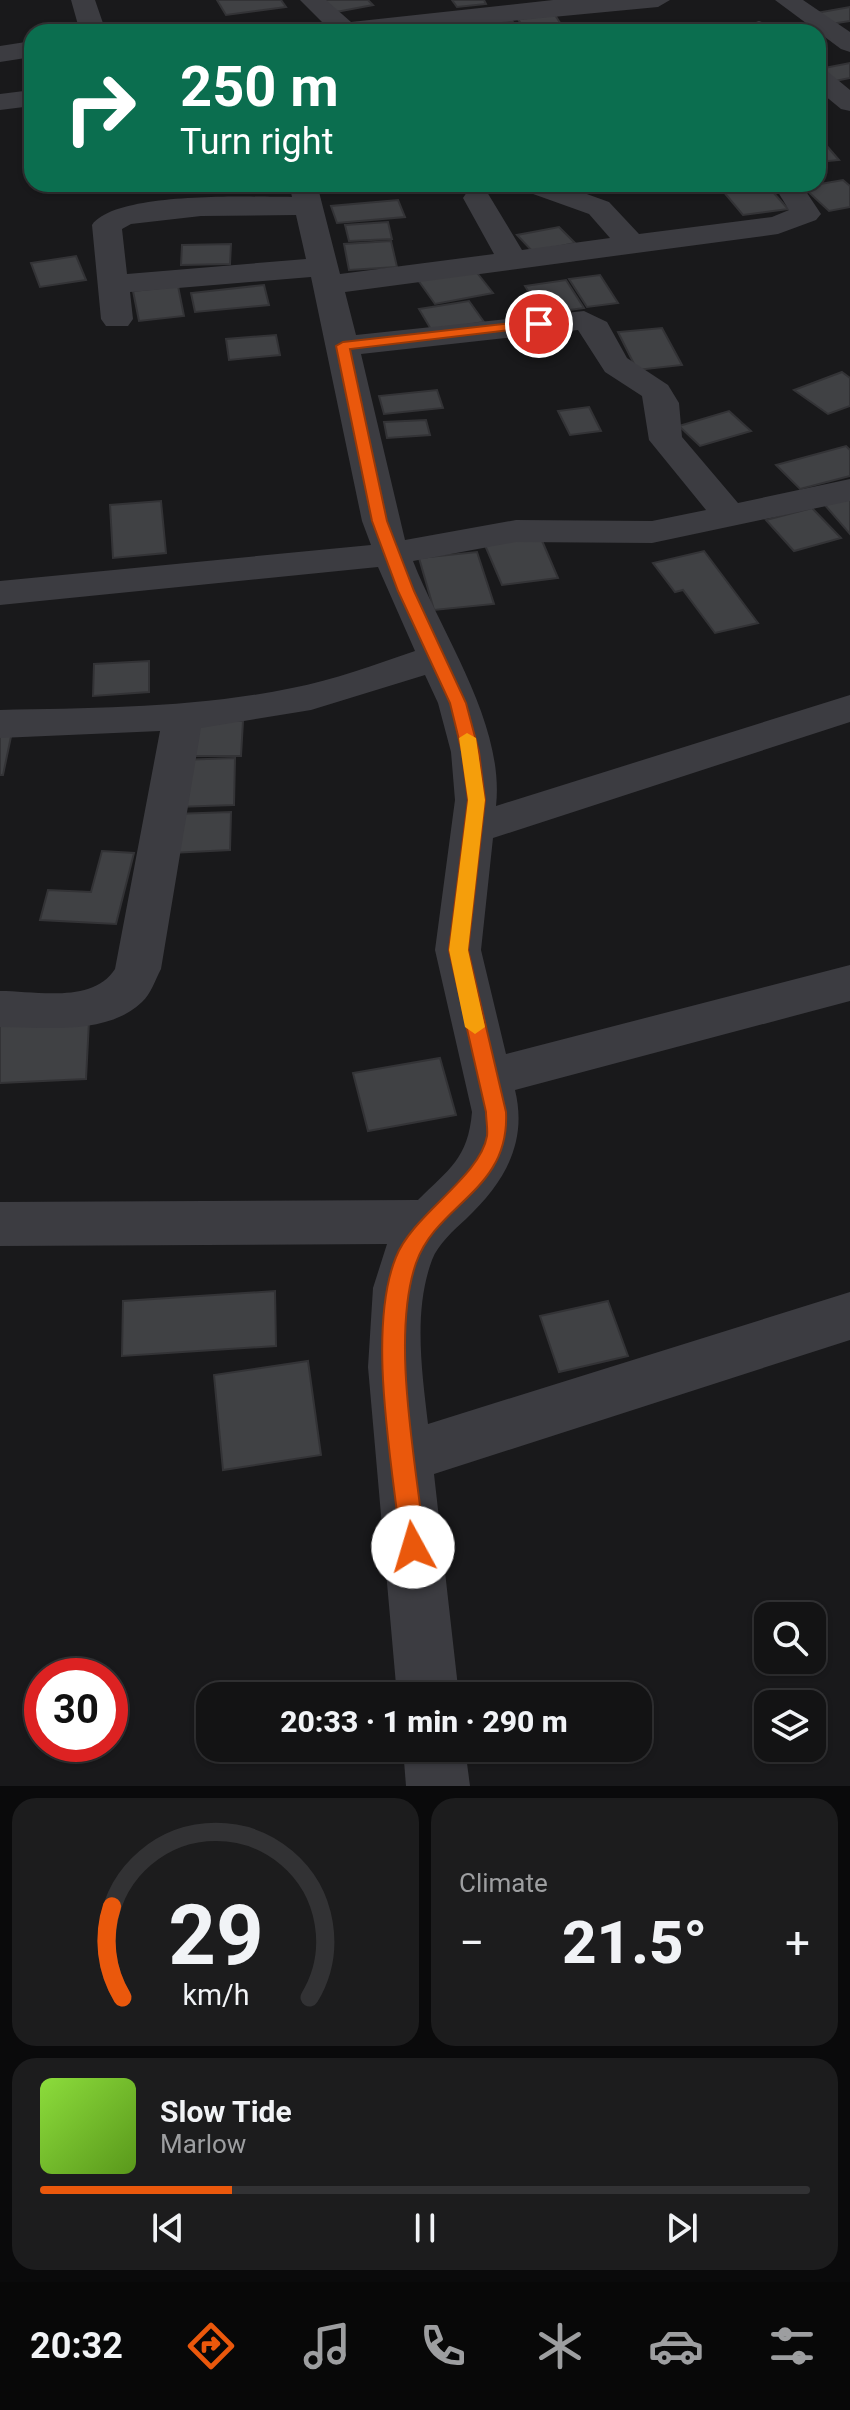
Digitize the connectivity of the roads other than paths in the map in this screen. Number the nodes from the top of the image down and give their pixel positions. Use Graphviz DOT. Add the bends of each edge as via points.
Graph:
graph roads {
  1 [pos="83,0"];
  2 [pos="312,0"];
  3 [pos="658,0"];
  4 [pos="787,0"];
  5 [pos="532,5"];
  6 [pos="90,24"];
  7 [pos="338,24"];
  8 [pos="396,24"];
  9 [pos="821,24"];
  10 [pos="826,27"];
  11 [pos="850,44"];
  12 [pos="24,50"];
  13 [pos="0,54"];
  14 [pos="826,84"];
  15 [pos="24,99"];
  16 [pos="0,102"];
  17 [pos="850,103"];
  18 [pos="850,109"];
  19 [pos="826,112"];
  20 [pos="554,192"];
  21 [pos="792,192"];
  22 [pos="305,195"];
  23 [pos="477,198"];
  24 [pos="631,243"];
  25 [pos="512,259"];
  26 [pos="324,276"];
  27 [pos="114,284"];
  28 [pos="117,319"];
  29 [pos="343,346"];
  30 [pos="850,490"];
  31 [pos="729,515"];
  32 [pos="392,554"];
  33 [pos="0,593"];
  34 [pos="437,657"];
  35 [pos="850,708"];
  36 [pos="183,716"];
  37 [pos="0,724"];
  38 [pos="474,829"];
  39 [pos="850,983"];
  40 [pos="0,1009"];
  41 [pos="488,1078"];
  42 [pos="431,1222"];
  43 [pos="0,1224"];
  44 [pos="850,1316"];
  45 [pos="404,1458"];
  46 [pos="427,1682"];
  47 [pos="435,1762"];
  48 [pos="438,1786"];
  1 -- 6 [label="street"];
  2 -- 7 [label="street"];
  3 -- 5 [label="street"];
  4 -- 9 [label="street"];
  5 -- 8 [label="street"];
  10 -- 11 [label="street"];
  12 -- 13 [label="street"];
  14 -- 17 [label="street"];
  15 -- 16 [label="street"];
  18 -- 19 [label="street"];
  20 -- 24 [label="street" via="599,208"];
  21 -- 24 [label="street" via="806,214 793,221"];
  22 -- 26 [label="street"];
  22 -- 27 [label="street" via="114,217 107,225"];
  23 -- 25 [label="street"];
  24 -- 25 [label="street"];
  25 -- 26 [label="street"];
  26 -- 27 [label="street"];
  26 -- 29 [label="street"];
  27 -- 28 [label="street"];
  29 -- 31 [label="street" via="584,320 600,333 611,361 654,387 661,398 666,440"];
  29 -- 32 [label="street" via="380,521"];
  30 -- 31 [label="street"];
  31 -- 32 [label="street" via="652,532 516,531"];
  32 -- 33 [label="street"];
  32 -- 34 [label="street"];
  34 -- 36 [label="street" via="356,685 270,706"];
  34 -- 38 [label="street" via="458,703 471,752"];
  35 -- 38 [label="street"];
  36 -- 37 [label="street"];
  36 -- 40 [label="street" via="138,969 126,989 109,1001 83,1007"];
  38 -- 41 [label="street" via="458,950"];
  39 -- 41 [label="street"];
  41 -- 42 [label="street" via="497,1137 467,1187"];
  42 -- 43 [label="street"];
  42 -- 45 [label="street" via="406,1259 395,1311"];
  44 -- 45 [label="street"];
  45 -- 46 [label="street"];
  47 -- 48 [label="street"];
}
